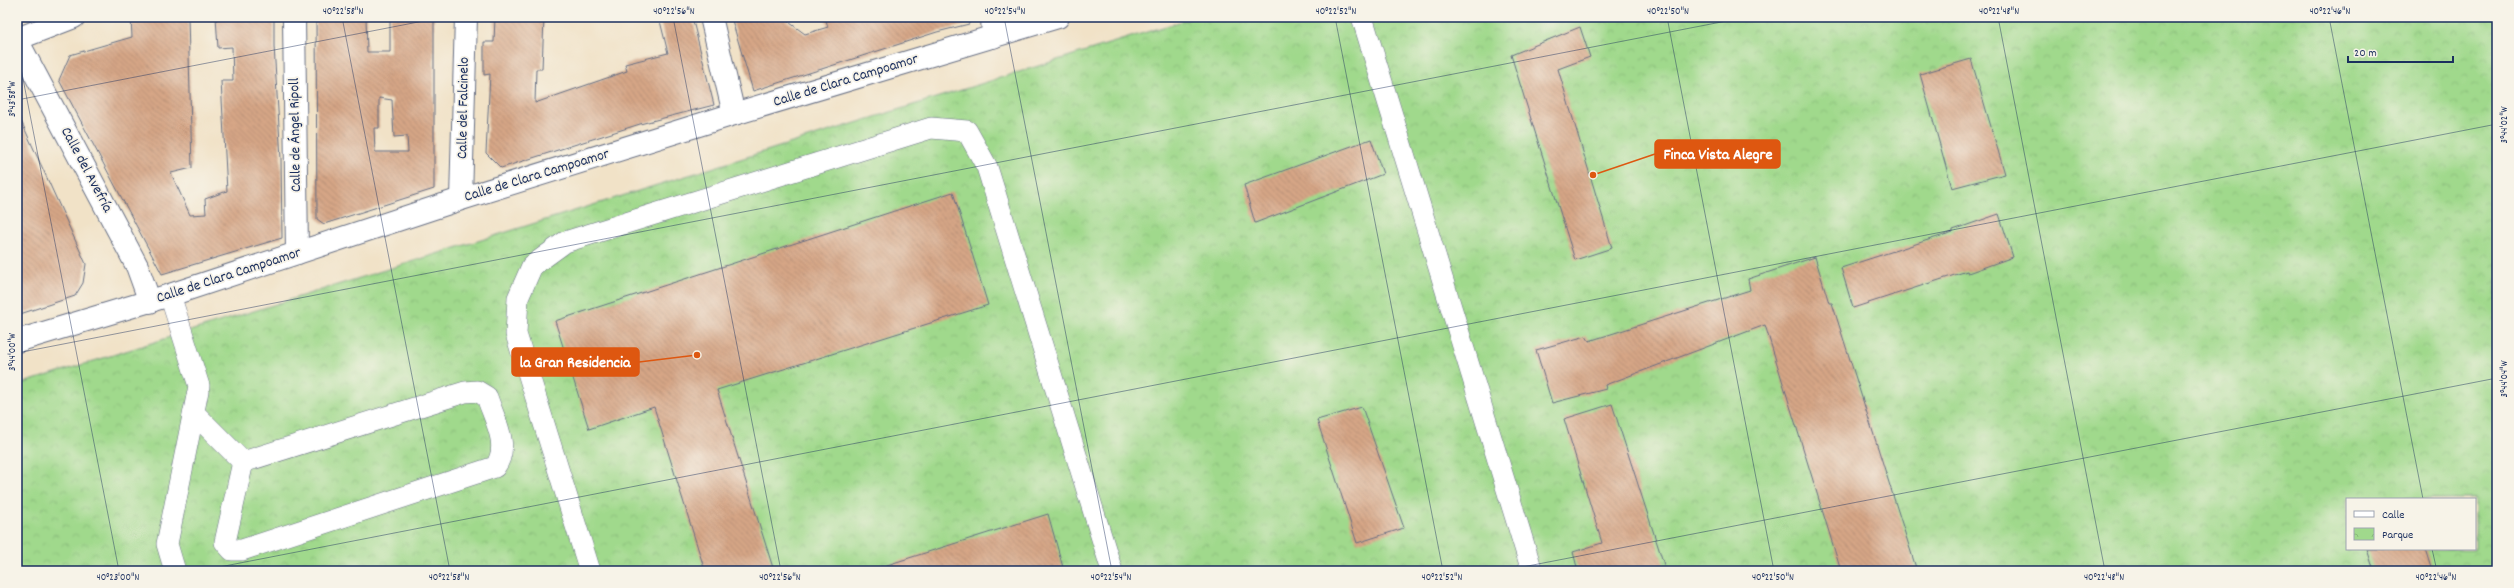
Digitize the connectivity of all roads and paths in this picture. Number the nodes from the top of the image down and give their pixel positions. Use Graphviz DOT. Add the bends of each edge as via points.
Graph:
graph roads {
  1 [pos="74,17"];
  2 [pos="294,17"];
  3 [pos="466,17"];
  4 [pos="711,17"];
  5 [pos="1058,17"];
  6 [pos="1362,17"];
  7 [pos="993,27"];
  8 [pos="17,40"];
  9 [pos="734,114"];
  10 [pos="461,199"];
  11 [pos="297,253"];
  12 [pos="160,299"];
  13 [pos="17,340"];
  14 [pos="194,413"];
  15 [pos="242,462"];
  16 [pos="175,571"];
  17 [pos="590,571"];
  18 [pos="1112,571"];
  19 [pos="1532,571"];
  1 -- 8 [label="street"];
  2 -- 11 [label="street, Calle de Ángel Ripoll"];
  3 -- 10 [label="street, Calle del Falcinelo"];
  4 -- 9 [label="street"];
  5 -- 7 [label="street, Calle de Clara Campoamor"];
  6 -- 19 [label="lane"];
  7 -- 9 [label="street, Calle de Clara Campoamor"];
  8 -- 12 [label="street, Calle del Avefría" via="136,266"];
  9 -- 10 [label="street, Calle de Clara Campoamor"];
  10 -- 11 [label="street, Calle de Clara Campoamor"];
  11 -- 12 [label="street, Calle de Clara Campoamor"];
  12 -- 13 [label="street, Calle de Clara Campoamor"];
  12 -- 14 [label="lane" via="199,386"];
  14 -- 15 [label="lane"];
  14 -- 16 [label="lane" via="167,544"];
  15 -- 15 [label="lane" via="225,542 232,550 242,550 495,467 502,458 503,447 487,397 477,391 465,392"];
  17 -- 18 [label="lane" via="516,334 518,298 532,266 565,242 931,128 967,131 987,167"];
}
